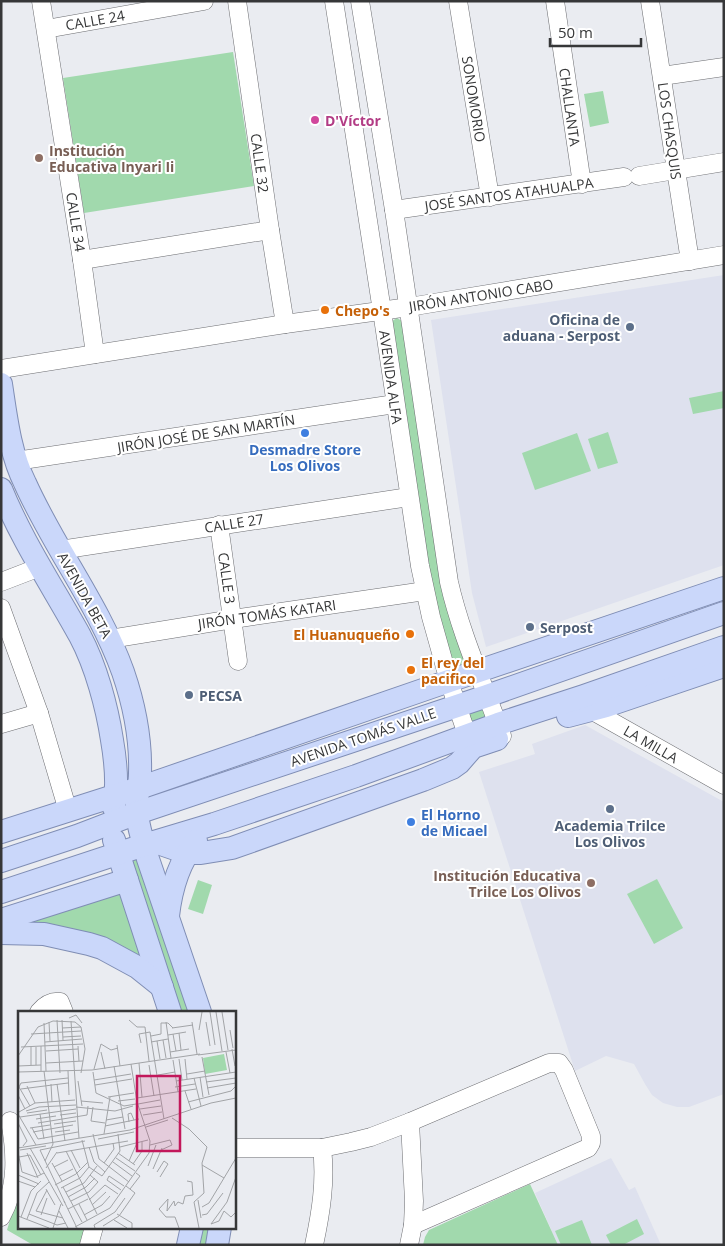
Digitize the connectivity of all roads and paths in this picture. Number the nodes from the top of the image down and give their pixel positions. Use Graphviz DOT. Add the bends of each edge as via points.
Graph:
graph roads {
  1 [pos="41,1"];
  2 [pos="204,1"];
  3 [pos="237,1"];
  4 [pos="334,1"];
  5 [pos="360,1"];
  6 [pos="458,1"];
  7 [pos="555,1"];
  8 [pos="650,1"];
  9 [pos="46,28"];
  10 [pos="724,66"];
  11 [pos="662,76"];
  12 [pos="724,162"];
  13 [pos="676,170"];
  14 [pos="582,184"];
  15 [pos="490,197"];
  16 [pos="394,210"];
  17 [pos="270,230"];
  18 [pos="724,255"];
  19 [pos="82,260"];
  20 [pos="690,261"];
  21 [pos="409,307"];
  22 [pos="382,311"];
  23 [pos="285,324"];
  24 [pos="95,354"];
  25 [pos="1,369"];
  26 [pos="1,384"];
  27 [pos="395,404"];
  28 [pos="16,461"];
  29 [pos="1,489"];
  30 [pos="409,497"];
  31 [pos="219,525"];
  32 [pos="60,550"];
  33 [pos="40,568"];
  34 [pos="1,582"];
  35 [pos="724,588"];
  36 [pos="425,591"];
  37 [pos="1,608"];
  38 [pos="724,613"];
  39 [pos="233,619"];
  40 [pos="110,639"];
  41 [pos="724,647"];
  42 [pos="238,661"];
  43 [pos="724,666"];
  44 [pos="478,672"];
  45 [pos="449,681"];
  46 [pos="487,696"];
  47 [pos="588,703"];
  48 [pos="458,706"];
  49 [pos="39,713"];
  50 [pos="1,724"];
  51 [pos="500,731"];
  52 [pos="471,741"];
  53 [pos="356,776"];
  54 [pos="724,785"];
  55 [pos="139,788"];
  56 [pos="116,794"];
  57 [pos="366,800"];
  58 [pos="68,811"];
  59 [pos="137,813"];
  60 [pos="112,822"];
  61 [pos="214,824"];
  62 [pos="1,832"];
  63 [pos="150,844"];
  64 [pos="187,853"];
  65 [pos="118,854"];
  66 [pos="1,860"];
  67 [pos="127,880"];
  68 [pos="1,892"];
  69 [pos="168,916"];
  70 [pos="1,920"];
  71 [pos="1,933"];
  72 [pos="162,987"];
  73 [pos="40,1011"];
  74 [pos="64,1011"];
  75 [pos="170,1011"];
  76 [pos="200,1011"];
  77 [pos="10,1121"];
  78 [pos="410,1122"];
  79 [pos="235,1148"];
  80 [pos="322,1148"];
  81 [pos="1,1217"];
  82 [pos="413,1225"];
  83 [pos="94,1228"];
  84 [pos="192,1228"];
  85 [pos="220,1228"];
  86 [pos="89,1245"];
  87 [pos="188,1245"];
  88 [pos="217,1245"];
  89 [pos="314,1245"];
  90 [pos="409,1245"];
  1 -- 9 [label="street, CALLE 34"];
  2 -- 9 [label="street, CALLE 24"];
  3 -- 17 [label="street, CALLE 32"];
  4 -- 22 [label="street, AVENIDA ALFA"];
  5 -- 16 [label="street, AVENIDA ALFA"];
  6 -- 15 [label="street, SONOMORIO"];
  7 -- 14 [label="street, CHALLANTA"];
  8 -- 11 [label="street, LOS CHASQUIS"];
  9 -- 19 [label="street, CALLE 34"];
  10 -- 11 [label="street"];
  11 -- 13 [label="street, LOS CHASQUIS"];
  12 -- 13 [label="street, JOSÉ SANTOS ATAHUALPA"];
  13 -- 14 [label="street, JOSÉ SANTOS ATAHUALPA"];
  13 -- 20 [label="street, LOS CHASQUIS"];
  14 -- 15 [label="street, JOSÉ SANTOS ATAHUALPA"];
  15 -- 16 [label="street, JOSÉ SANTOS ATAHUALPA"];
  16 -- 21 [label="street, AVENIDA ALFA"];
  17 -- 19 [label="street"];
  17 -- 23 [label="street, CALLE 32"];
  18 -- 20 [label="street, JIRÓN ANTONIO CABO"];
  19 -- 24 [label="street, CALLE 34"];
  20 -- 21 [label="street, JIRÓN ANTONIO CABO"];
  21 -- 22 [label="street, JIRÓN ANTONIO CABO"];
  21 -- 44 [label="street, AVENIDA ALFA" via="449,582"];
  22 -- 23 [label="street, JIRÓN ANTONIO CABO"];
  22 -- 27 [label="street, AVENIDA ALFA"];
  23 -- 24 [label="street, JIRÓN ANTONIO CABO"];
  24 -- 25 [label="street, JIRÓN ANTONIO CABO"];
  26 -- 28 [label="main road, AVENIDA BETA"];
  27 -- 28 [label="street, JIRÓN JOSÉ DE SAN MARTÍN"];
  27 -- 30 [label="street, AVENIDA ALFA"];
  28 -- 32 [label="main road, AVENIDA BETA"];
  29 -- 33 [label="main road, AVENIDA BETA"];
  30 -- 31 [label="street, CALLE 27"];
  30 -- 36 [label="street, AVENIDA ALFA"];
  31 -- 32 [label="street, CALLE 27"];
  31 -- 39 [label="street, CALLE 3"];
  32 -- 40 [label="main road, AVENIDA BETA"];
  33 -- 34 [label="street"];
  33 -- 56 [label="main road, AVENIDA BETA" via="80,637 106,704 114,752"];
  35 -- 44 [label="main road, AVENIDA TOMÁS VALLE"];
  36 -- 39 [label="street, JIRÓN TOMÁS KATARI"];
  36 -- 45 [label="street, AVENIDA ALFA"];
  37 -- 49 [label="street"];
  38 -- 46 [label="main road, AVENIDA TOMÁS VALLE"];
  39 -- 40 [label="street, JIRÓN TOMÁS KATARI"];
  39 -- 42 [label="street, CALLE 3"];
  40 -- 55 [label="main road, AVENIDA BETA" via="129,693 137,730"];
  41 -- 47 [label="main road"];
  43 -- 47 [label="main road"];
  44 -- 45 [label="main road, AVENIDA TOMÁS VALLE"];
  44 -- 46 [label="street, AVENIDA ALFA"];
  45 -- 48 [label="street, AVENIDA ALFA"];
  45 -- 55 [label="main road, AVENIDA TOMÁS VALLE"];
  46 -- 48 [label="main road, AVENIDA TOMÁS VALLE"];
  46 -- 51 [label="street, AVENIDA ALFA"];
  47 -- 51 [label="main road"];
  47 -- 54 [label="street, LA MILLA"];
  48 -- 52 [label="street, AVENIDA ALFA"];
  48 -- 59 [label="main road, AVENIDA TOMÁS VALLE"];
  49 -- 50 [label="street"];
  49 -- 58 [label="street"];
  51 -- 52 [label="main road"];
  52 -- 53 [label="main road"];
  52 -- 57 [label="main road" via="460,763 452,768"];
  53 -- 57 [label="main road"];
  53 -- 61 [label="main road"];
  55 -- 56 [label="main road, AVENIDA TOMÁS VALLE"];
  55 -- 59 [label="main road, AVENIDA BETA"];
  56 -- 58 [label="main road, AVENIDA TOMÁS VALLE"];
  56 -- 60 [label="main road, AVENIDA BETA"];
  57 -- 64 [label="main road" via="232,848"];
  58 -- 62 [label="main road, AVENIDA TOMÁS VALLE"];
  59 -- 60 [label="main road, AVENIDA TOMÁS VALLE"];
  59 -- 63 [label="main road, AVENIDA BETA"];
  60 -- 65 [label="main road, AVENIDA BETA"];
  60 -- 66 [label="main road, AVENIDA TOMÁS VALLE"];
  61 -- 63 [label="main road"];
  61 -- 64 [label="main road"];
  63 -- 64 [label="main road"];
  63 -- 65 [label="main road"];
  63 -- 69 [label="main road, AVENIDA BETA"];
  64 -- 69 [label="main road" via="174,883"];
  65 -- 67 [label="main road, AVENIDA BETA"];
  65 -- 68 [label="main road"];
  67 -- 70 [label="main road"];
  67 -- 72 [label="main road, AVENIDA BETA"];
  69 -- 76 [label="main road, AVENIDA BETA"];
  71 -- 72 [label="main road" via="44,934 102,948 137,967"];
  72 -- 75 [label="main road, AVENIDA BETA"];
  73 -- 74 [label="street" via="48,1004 60,1002"];
  77 -- 81 [label="street" via="14,1172 10,1197"];
  78 -- 80 [label="street" via="371,1137"];
  78 -- 82 [label="street"];
  78 -- 82 [label="street" via="549,1064 559,1064 584,1119 591,1143 588,1148"];
  79 -- 80 [label="street"];
  80 -- 89 [label="street" via="322,1193"];
  82 -- 90 [label="street"];
  83 -- 86 [label="street"];
  84 -- 87 [label="main road"];
  85 -- 88 [label="main road"];
}
